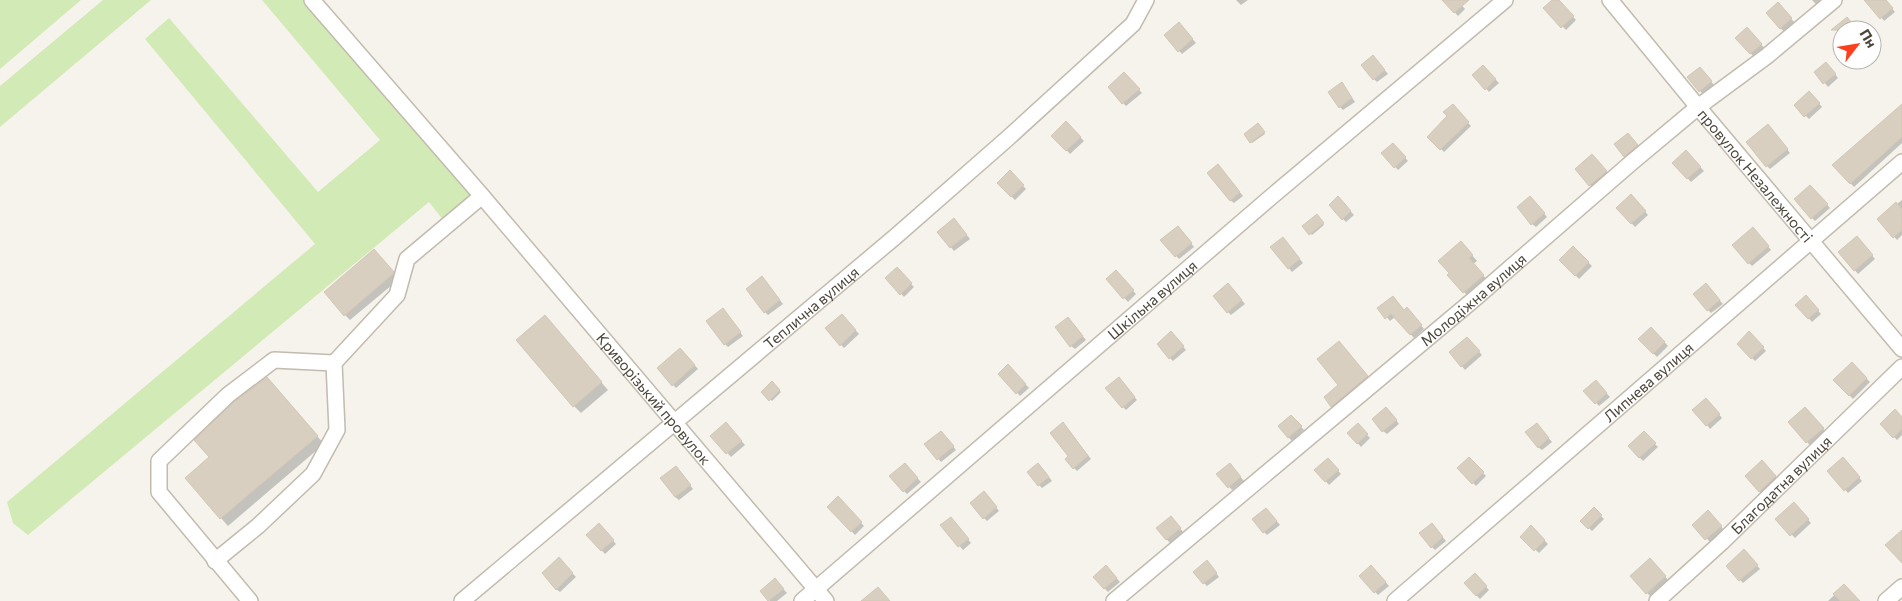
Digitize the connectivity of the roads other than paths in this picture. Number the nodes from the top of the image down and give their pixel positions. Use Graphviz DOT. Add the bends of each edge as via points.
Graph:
graph roads {
  1 [pos="312,0"];
  2 [pos="1146,0"];
  3 [pos="1505,0"];
  4 [pos="1610,0"];
  5 [pos="1834,0"];
  6 [pos="1698,107"];
  7 [pos="1902,162"];
  8 [pos="482,196"];
  9 [pos="1812,242"];
  10 [pos="1902,348"];
  11 [pos="334,363"];
  12 [pos="1902,367"];
  13 [pos="674,422"];
  14 [pos="214,561"];
  15 [pos="1902,587"];
  16 [pos="816,589"];
  17 [pos="250,601"];
  18 [pos="462,601"];
  19 [pos="802,601"];
  20 [pos="826,601"];
  21 [pos="1114,601"];
  22 [pos="1395,601"];
  23 [pos="1657,601"];
  24 [pos="1886,601"];
  1 -- 8 [label="street, Криворізький провулок"];
  2 -- 13 [label="street, Теплична вулиця" via="1133,24 1008,138"];
  3 -- 16 [label="street, Шкільна вулиця" via="1271,196"];
  4 -- 6 [label="street, провулок Незалежності"];
  5 -- 6 [label="street, Молодіжна вулиця" via="1767,56"];
  6 -- 9 [label="street, провулок Незалежності"];
  6 -- 21 [label="street, Молодіжна вулиця"];
  7 -- 9 [label="street, Липнева вулиця"];
  8 -- 11 [label="street" via="407,259 397,295"];
  8 -- 13 [label="street, Криворізький провулок"];
  9 -- 10 [label="street, провулок Незалежності"];
  9 -- 22 [label="street, Липнева вулиця"];
  11 -- 14 [label="street" via="337,430 313,474 258,526"];
  11 -- 14 [label="street" via="274,360 228,395 159,461 159,492"];
  12 -- 23 [label="street, Благодатна вулиця"];
  13 -- 16 [label="street, Криворізький провулок"];
  13 -- 18 [label="street, Теплична вулиця"];
  14 -- 17 [label="street"];
  15 -- 24 [label="street"];
  16 -- 19 [label="street, Шкільна вулиця"];
  16 -- 20 [label="street, Криворізький провулок"];
}
